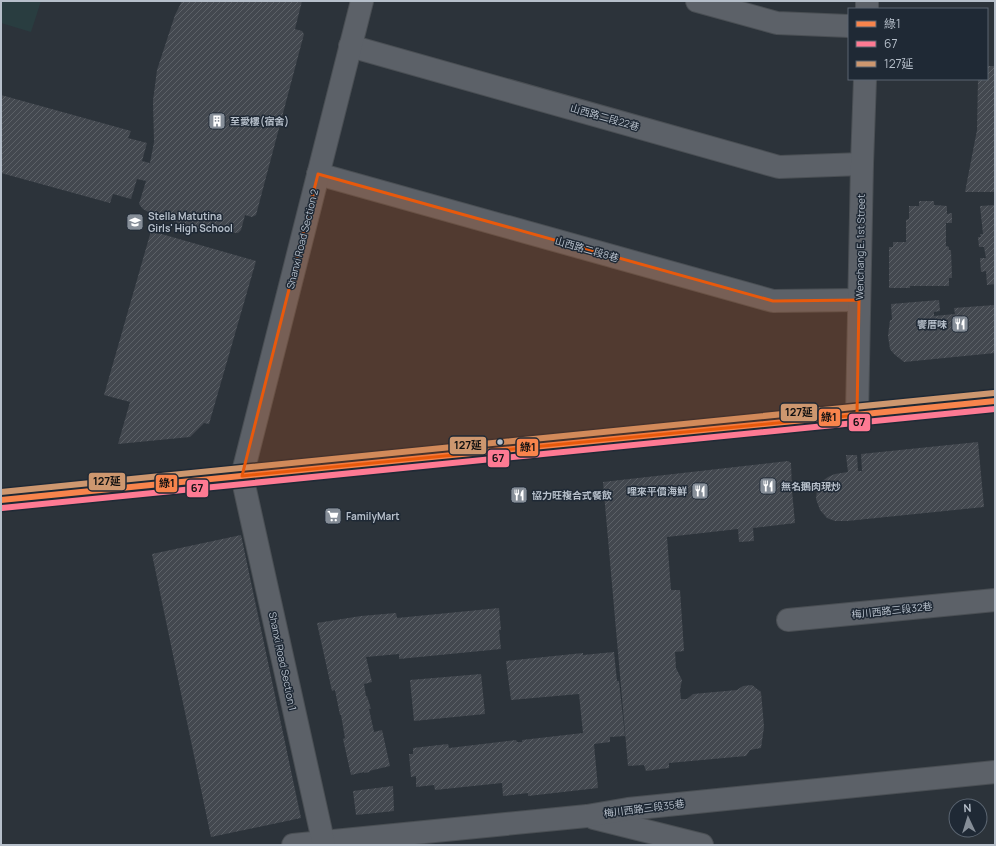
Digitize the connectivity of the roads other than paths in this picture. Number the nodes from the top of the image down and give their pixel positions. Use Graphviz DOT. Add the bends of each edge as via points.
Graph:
graph roads {
  1 [pos="362,1"];
  2 [pos="698,1"];
  3 [pos="848,26"];
  4 [pos="350,46"];
  5 [pos="865,80"];
  6 [pos="862,164"];
  7 [pos="318,174"];
  8 [pos="859,300"];
  9 [pos="995,401"];
  10 [pos="857,415"];
  11 [pos="242,476"];
  12 [pos="1,500"];
  13 [pos="995,600"];
  14 [pos="788,620"];
  15 [pos="995,772"];
  16 [pos="587,816"];
  17 [pos="323,844"];
  18 [pos="293,845"];
  19 [pos="702,845"];
  1 -- 4 [label="street, Shanxi Road Section 2"];
  2 -- 3 [label="street" via="777,23"];
  4 -- 6 [label="street, 山西路二段22巷" via="779,166"];
  4 -- 7 [label="street, Shanxi Road Section 2"];
  5 -- 6 [label="street, Wenchang E. 1st Street"];
  6 -- 8 [label="street, Wenchang E. 1st Street"];
  7 -- 8 [label="street, 山西路二段8巷" via="773,301"];
  7 -- 11 [label="street, Shanxi Road Section 2"];
  8 -- 10 [label="street, Wenchang E. 1st Street"];
  9 -- 10 [label="street"];
  10 -- 11 [label="street"];
  11 -- 12 [label="street"];
  11 -- 17 [label="street, Shanxi Road Section 1"];
  13 -- 14 [label="street, 梅川西路三段32巷"];
  15 -- 16 [label="street, 梅川西路三段35巷" via="628,809"];
  16 -- 17 [label="street, 梅川西路三段35巷"];
  16 -- 19 [label="street"];
  17 -- 18 [label="street, 梅川西路三段35巷"];
}
